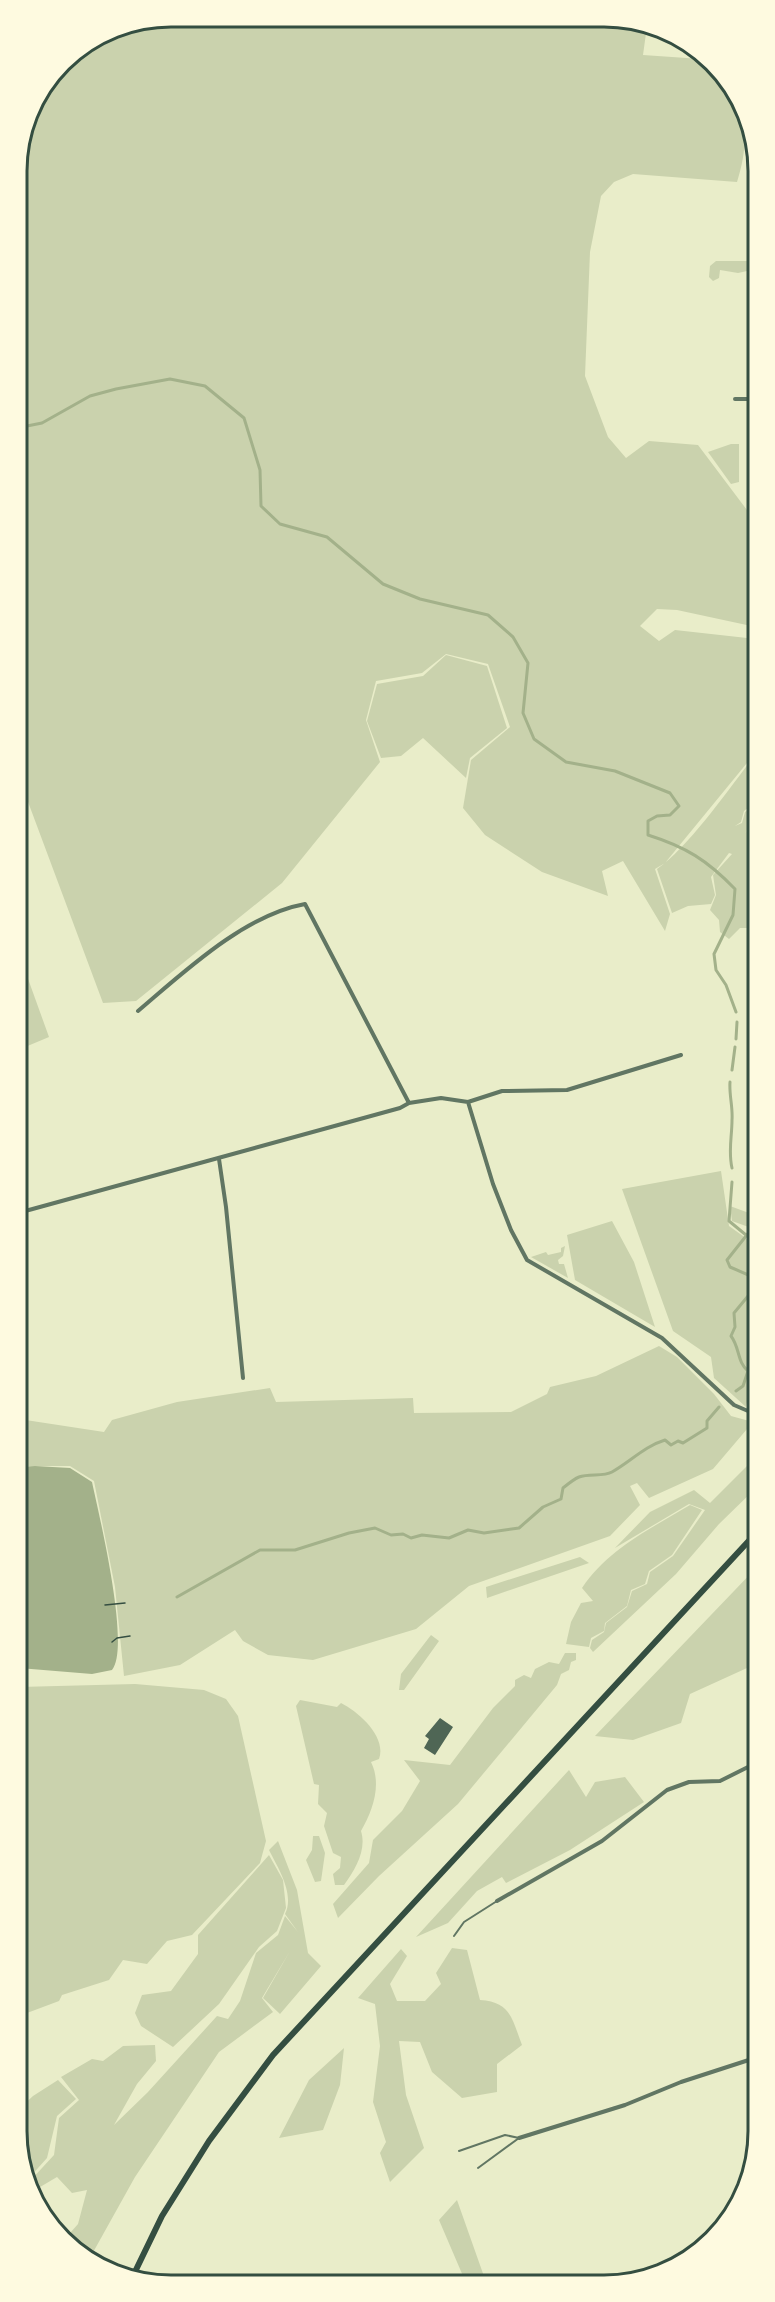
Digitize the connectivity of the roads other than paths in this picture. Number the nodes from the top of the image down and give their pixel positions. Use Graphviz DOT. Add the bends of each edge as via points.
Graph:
graph roads {
  1 [pos="735,399"];
  2 [pos="748,399"];
  3 [pos="138,1011"];
  4 [pos="681,1055"];
  5 [pos="468,1102"];
  6 [pos="409,1103"];
  7 [pos="219,1159"];
  8 [pos="27,1211"];
  9 [pos="243,1378"];
  10 [pos="748,1411"];
  11 [pos="748,1542"];
  12 [pos="748,1767"];
  13 [pos="497,1901"];
  14 [pos="454,1936"];
  15 [pos="748,2060"];
  16 [pos="519,2138"];
  17 [pos="459,2151"];
  18 [pos="478,2168"];
  19 [pos="136,2270"];
  1 -- 2 [label="street"];
  3 -- 6 [label="street" via="208,952 282,908 305,904"];
  4 -- 5 [label="street" via="567,1090 501,1091"];
  5 -- 6 [label="street" via="441,1098"];
  5 -- 10 [label="street" via="493,1184 527,1260 662,1338 734,1405"];
  6 -- 7 [label="street"];
  7 -- 8 [label="street"];
  7 -- 9 [label="street"];
  11 -- 19 [label="main road" via="273,2055 208,2141 162,2216"];
  12 -- 13 [label="street" via="720,1781 689,1782 667,1790 602,1840"];
  13 -- 14 [label="lane" via="464,1922"];
  15 -- 16 [label="street"];
  16 -- 17 [label="lane" via="505,2135"];
  16 -- 18 [label="lane"];
}
